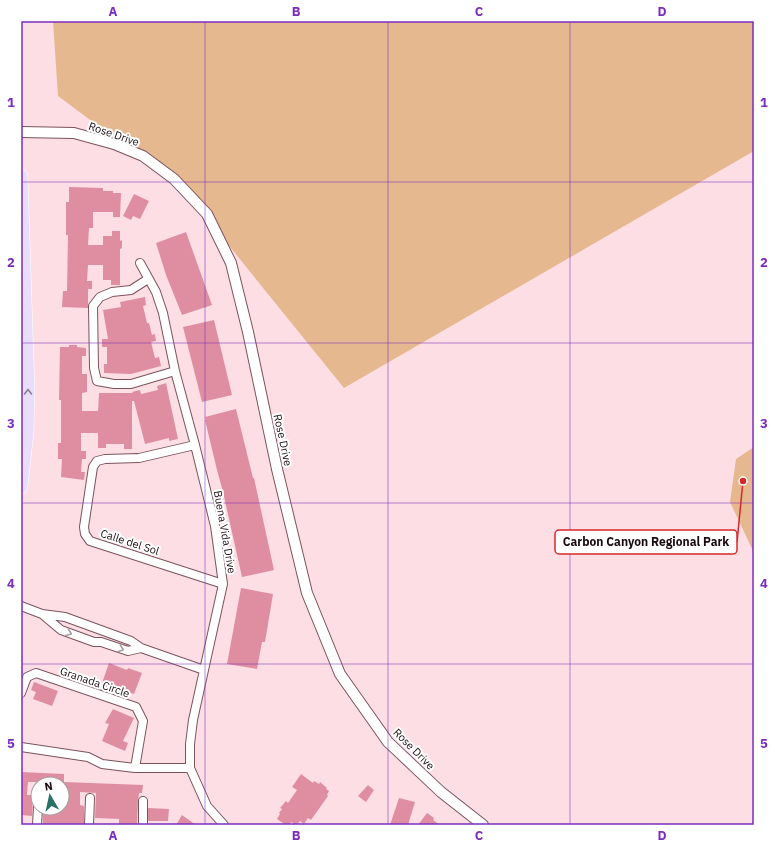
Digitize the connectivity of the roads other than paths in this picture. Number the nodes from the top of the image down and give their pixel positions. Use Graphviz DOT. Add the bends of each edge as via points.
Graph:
graph roads {
  1 [pos="21,132"];
  2 [pos="21,176"];
  3 [pos="140,263"];
  4 [pos="148,279"];
  5 [pos="175,372"];
  6 [pos="195,445"];
  7 [pos="21,487"];
  8 [pos="223,584"];
  9 [pos="21,606"];
  10 [pos="42,614"];
  11 [pos="141,648"];
  12 [pos="204,670"];
  13 [pos="21,693"];
  14 [pos="21,747"];
  15 [pos="136,768"];
  16 [pos="190,768"];
  17 [pos="90,798"];
  18 [pos="143,801"];
  19 [pos="90,825"];
  20 [pos="143,825"];
  21 [pos="224,825"];
  22 [pos="483,825"];
  1 -- 22 [label="street, Rose Drive" via="74,133 114,144 143,156 174,178 207,214 230,263 307,593 340,674 388,742 441,792"];
  7 -- 2 [label="main road, one-way" via="28,391"];
  3 -- 4 [label="street, Buena Vida Drive"];
  4 -- 5 [label="street, Buena Vida Drive" via="156,292 163,313"];
  4 -- 5 [label="street" via="131,290 112,292 100,297 93,306 94,368 97,381 131,384"];
  5 -- 6 [label="street, Buena Vida Drive"];
  6 -- 8 [label="street, Buena Vida Drive" via="215,526"];
  6 -- 8 [label="street, Calle del Sol" via="139,458 97,461 93,467 85,534 90,541"];
  8 -- 12 [label="street, Buena Vida Drive"];
  9 -- 10 [label="street"];
  10 -- 11 [label="street" via="64,617 131,641"];
  10 -- 11 [label="street, one-way" via="60,630 94,642 128,652"];
  11 -- 12 [label="street"];
  12 -- 16 [label="street, Buena Vida Drive" via="193,720"];
  13 -- 15 [label="street, Granada Circle" via="27,677 36,673 136,707 143,721"];
  14 -- 15 [label="street" via="88,757 102,764"];
  15 -- 16 [label="street"];
  16 -- 21 [label="street, Buena Vida Drive" via="207,806"];
  17 -- 19 [label="street"];
  18 -- 20 [label="street"];
}
